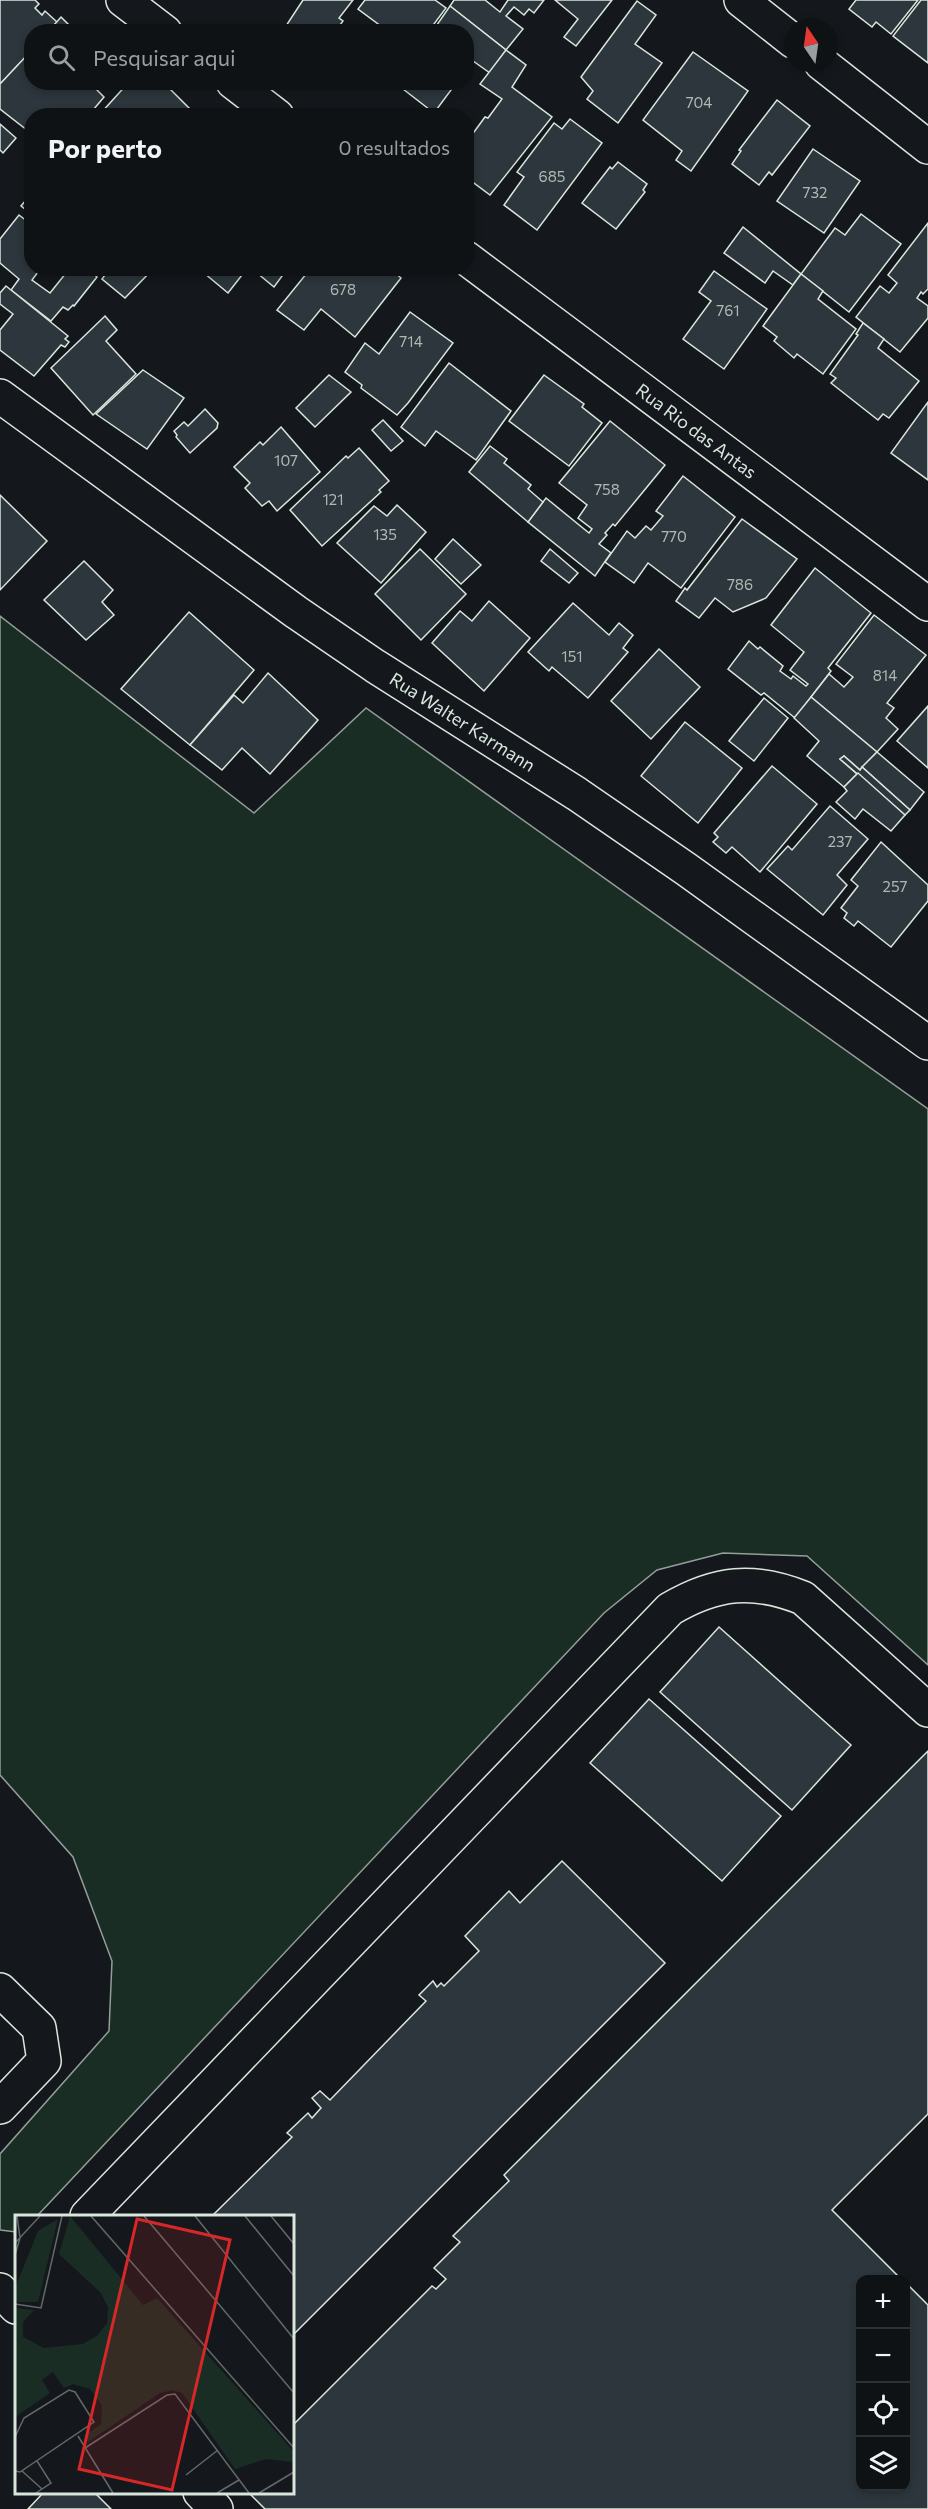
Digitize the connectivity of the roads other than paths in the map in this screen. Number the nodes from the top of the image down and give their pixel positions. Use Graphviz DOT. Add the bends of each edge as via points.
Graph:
graph roads {
  1 [pos="123,0"];
  2 [pos="741,0"];
  3 [pos="154,24"];
  4 [pos="784,34"];
  5 [pos="832,72"];
  6 [pos="243,90"];
  7 [pos="267,108"];
  8 [pos="928,147"];
  9 [pos="474,264"];
  10 [pos="0,396"];
  11 [pos="928,604"];
  12 [pos="928,1042"];
  13 [pos="928,1710"];
  14 [pos="0,1990"];
  15 [pos="0,2107"];
  16 [pos="89,2215"];
  17 [pos="201,2494"];
  18 [pos="216,2509"];
  1 -- 3 [label="street"];
  2 -- 4 [label="street"];
  5 -- 8 [label="street"];
  6 -- 7 [label="street"];
  9 -- 11 [label="street, Rua Rio das Antas"];
  10 -- 12 [label="street, Rua Walter Karmann" via="296,612 595,807"];
  13 -- 16 [label="street" via="803,1599 784,1590 743,1584 693,1595 670,1609"];
  14 -- 15 [label="street" via="39,2028 44,2061"];
  17 -- 18 [label="street"];
}
